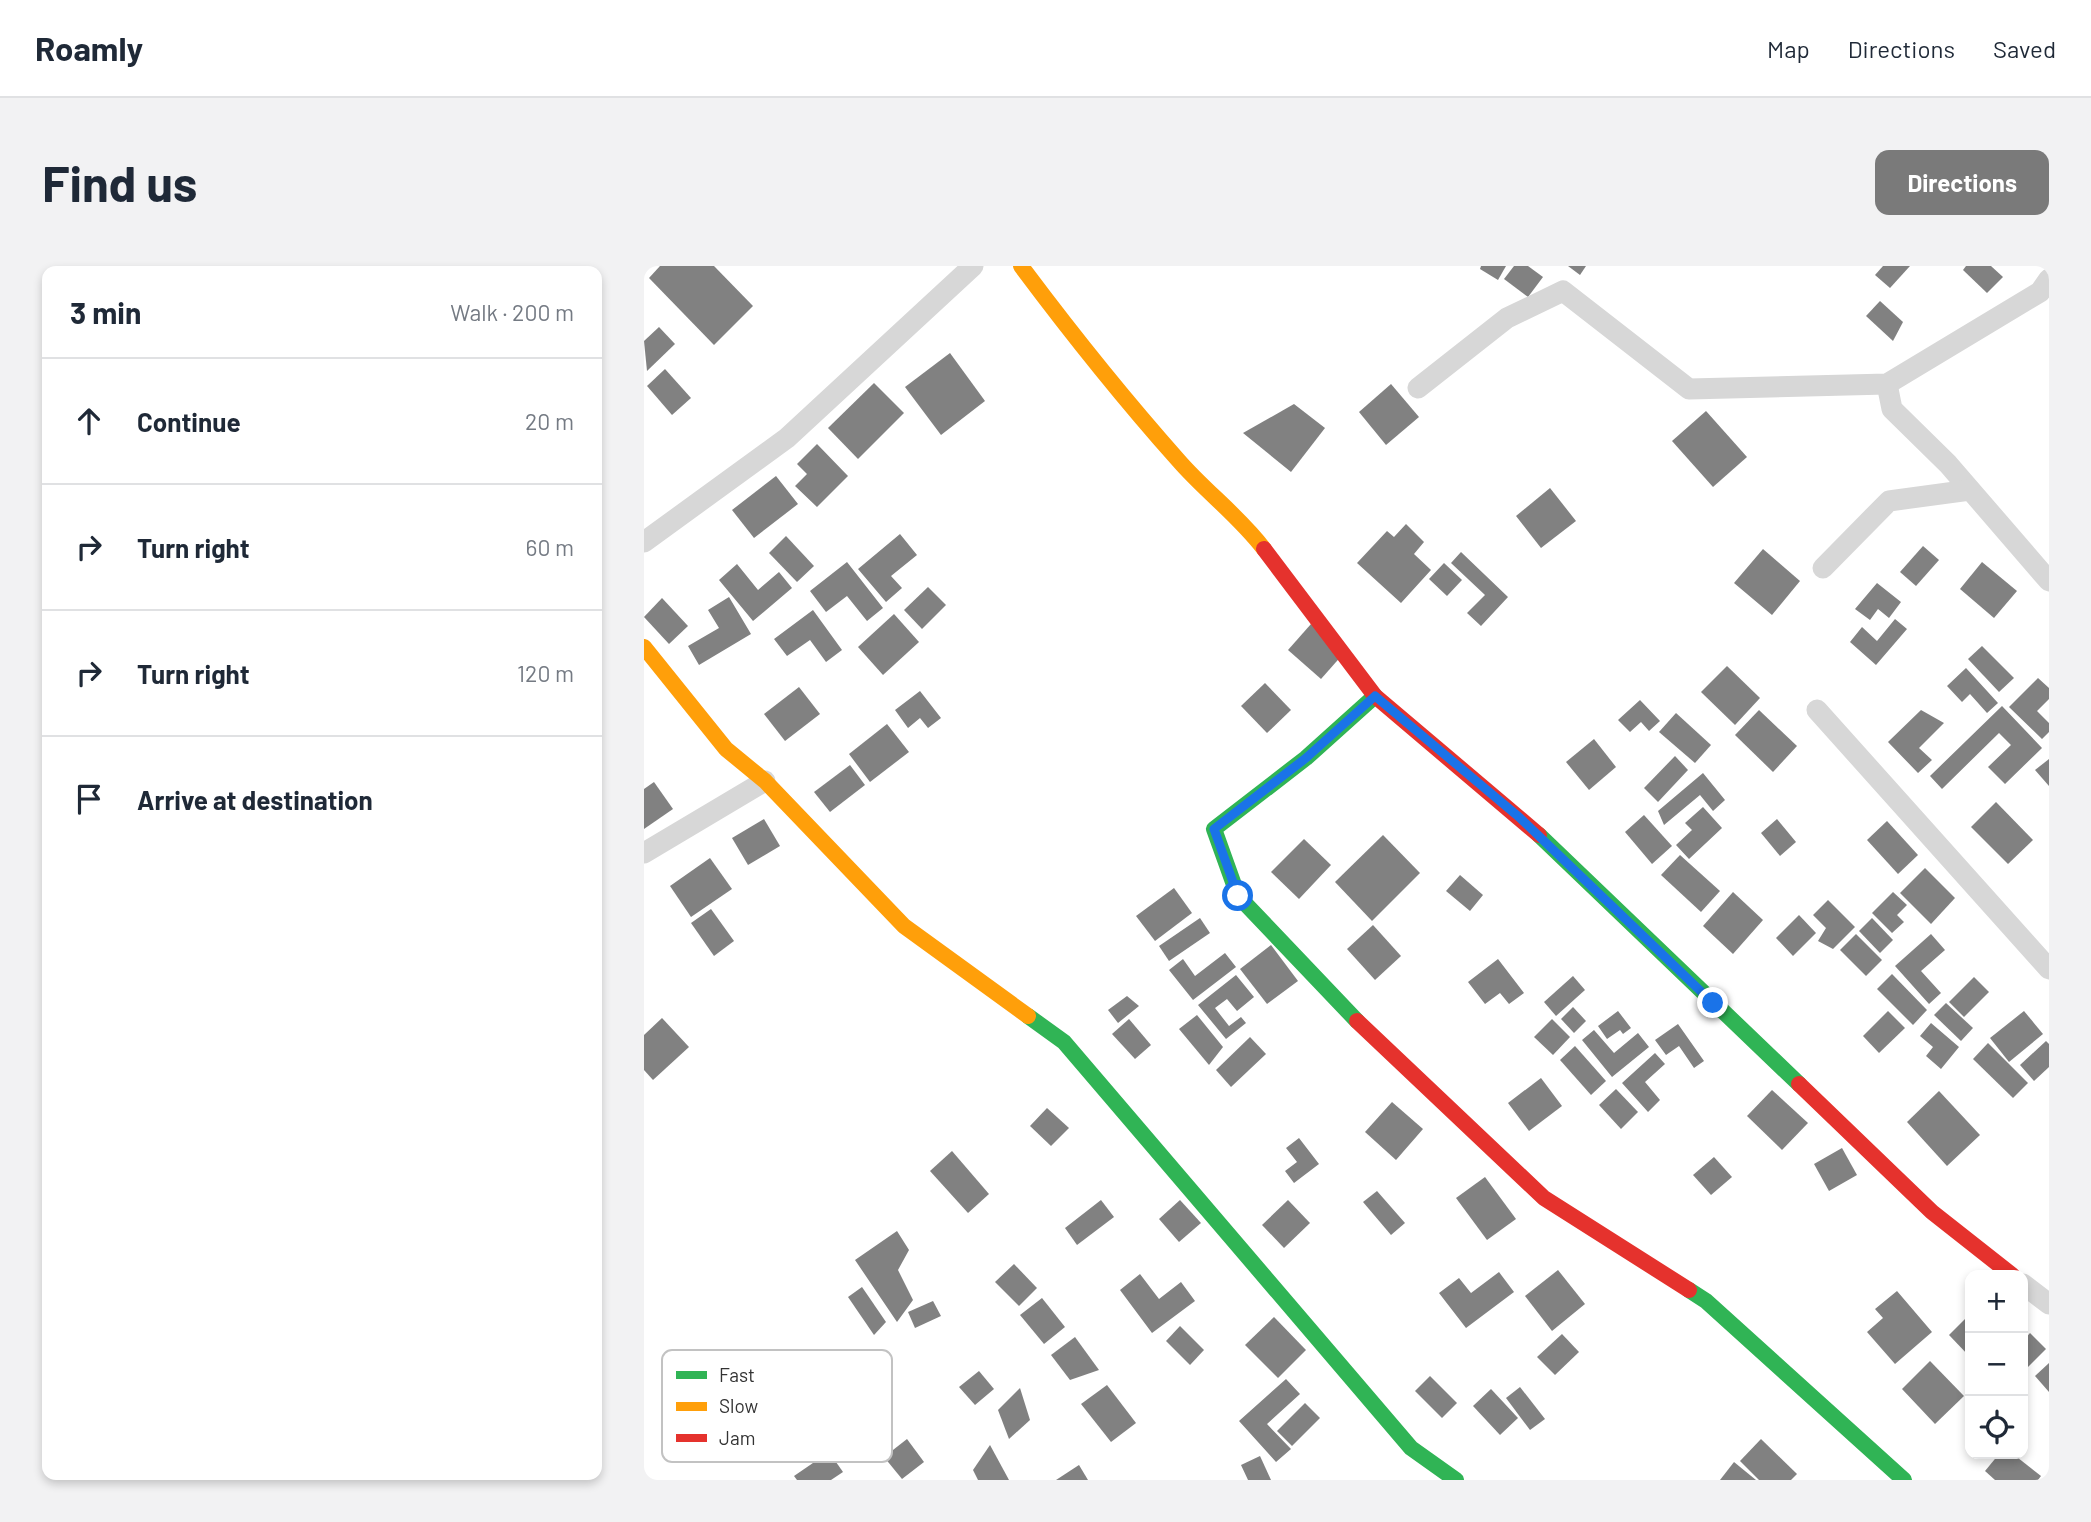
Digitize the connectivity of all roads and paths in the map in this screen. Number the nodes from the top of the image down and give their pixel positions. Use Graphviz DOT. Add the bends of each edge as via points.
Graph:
graph roads {
  1 [pos="973,266"];
  2 [pos="1021,266"];
  3 [pos="2049,279"];
  4 [pos="1887,384"];
  5 [pos="1418,388"];
  6 [pos="1970,490"];
  7 [pos="644,542"];
  8 [pos="1823,568"];
  9 [pos="2049,581"];
  10 [pos="644,647"];
  11 [pos="1375,696"];
  12 [pos="1818,710"];
  13 [pos="765,781"];
  14 [pos="644,853"];
  15 [pos="2049,968"];
  16 [pos="2006,1270"];
  17 [pos="2028,1288"];
  18 [pos="2049,1304"];
  19 [pos="1456,1480"];
  20 [pos="1904,1480"];
  1 -- 7 [label="street" via="787,438"];
  2 -- 11 [label="street" via="1088,355 1181,464 1246,527"];
  3 -- 4 [label="street" via="2040,292"];
  4 -- 5 [label="street" via="1689,389 1563,292 1507,318"];
  4 -- 6 [label="street" via="1892,409"];
  6 -- 8 [label="street" via="1889,501"];
  6 -- 9 [label="street"];
  10 -- 13 [label="street" via="726,749"];
  11 -- 16 [label="street" via="1519,817 1932,1212"];
  11 -- 20 [label="street" via="1306,758 1214,829 1238,896 1383,1048 1545,1198 1706,1301"];
  12 -- 15 [label="street"];
  13 -- 14 [label="street"];
  13 -- 19 [label="street" via="904,926 1064,1042 1411,1448"];
  17 -- 18 [label="street"];
}
